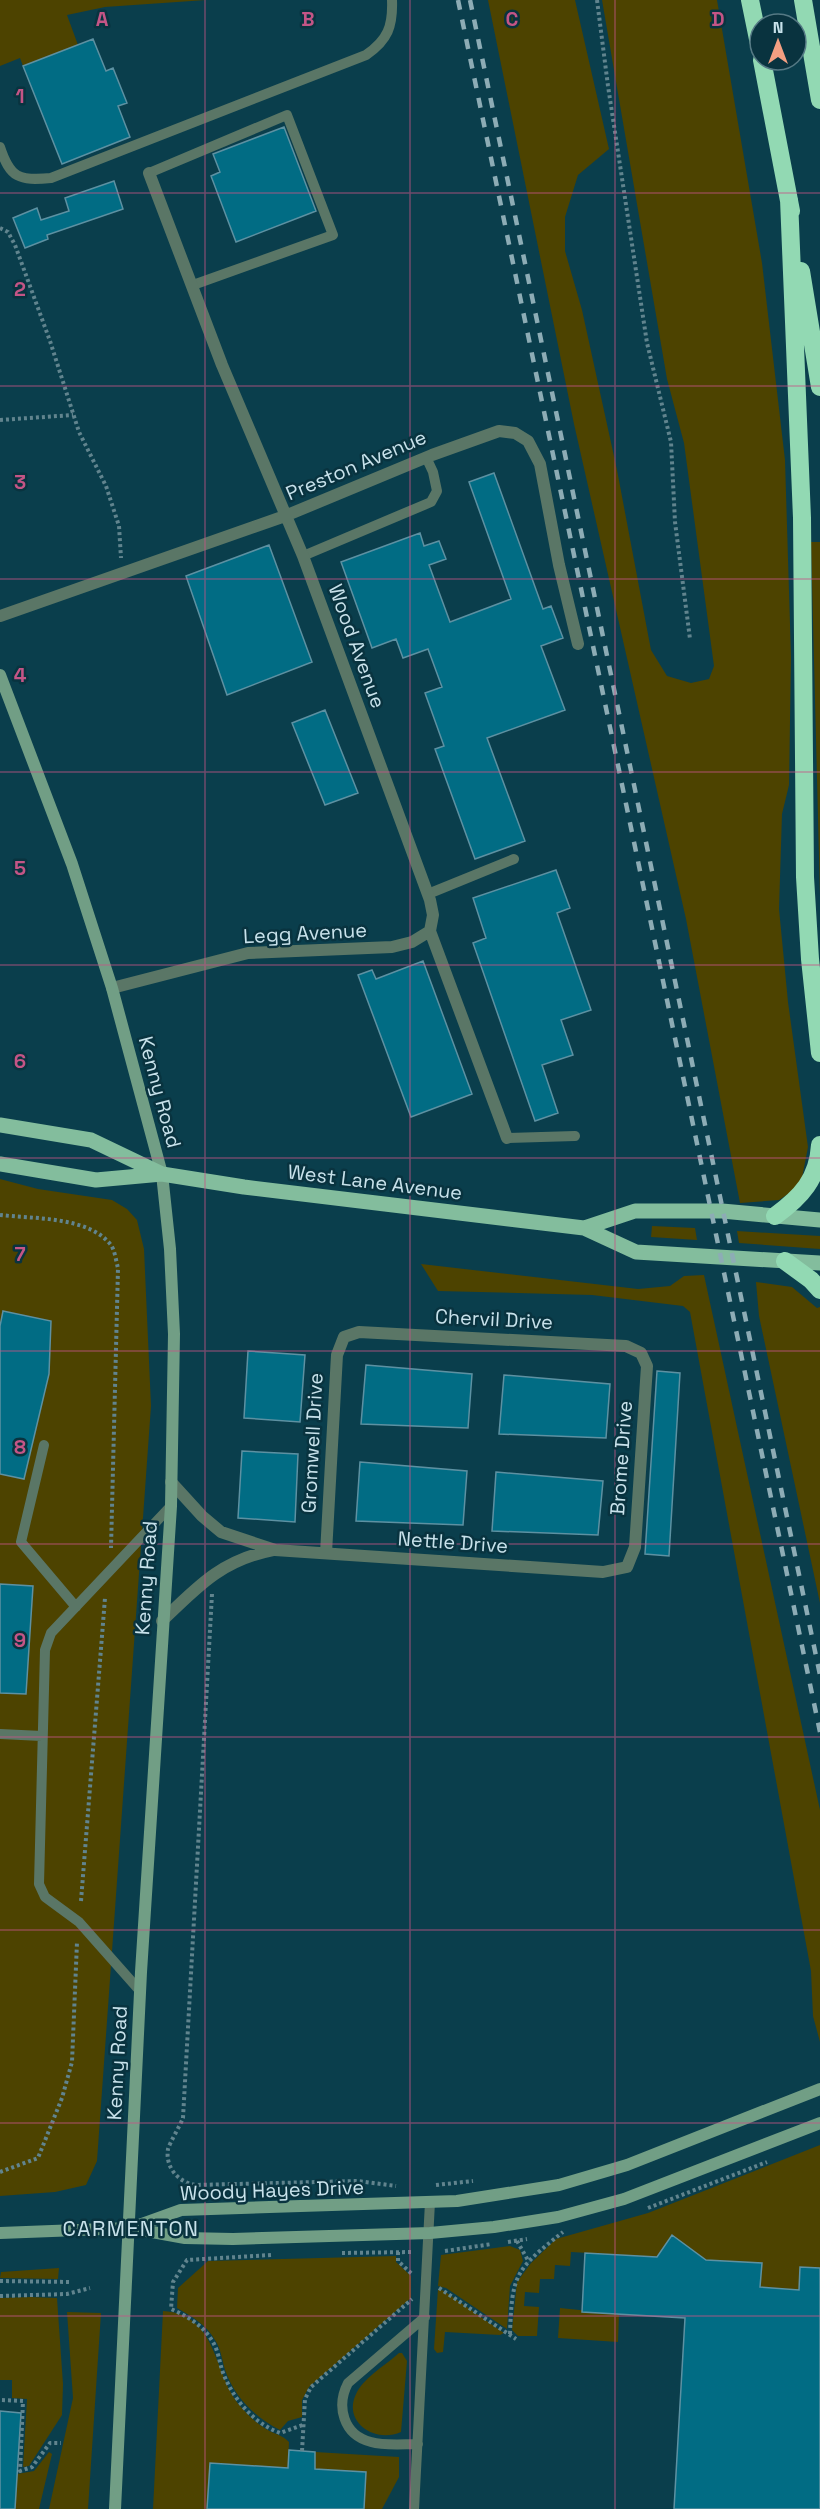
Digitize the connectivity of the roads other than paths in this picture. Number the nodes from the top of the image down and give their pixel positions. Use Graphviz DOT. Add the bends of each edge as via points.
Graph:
graph roads {
  1 [pos="392,0"];
  2 [pos="803,0"];
  3 [pos="810,0"];
  4 [pos="820,44"];
  5 [pos="764,72"];
  6 [pos="820,100"];
  7 [pos="0,147"];
  8 [pos="150,173"];
  9 [pos="789,199"];
  10 [pos="194,285"];
  11 [pos="820,387"];
  12 [pos="426,457"];
  13 [pos="285,516"];
  14 [pos="303,556"];
  15 [pos="0,616"];
  16 [pos="578,644"];
  17 [pos="0,675"];
  18 [pos="514,859"];
  19 [pos="428,894"];
  20 [pos="430,931"];
  21 [pos="112,988"];
  22 [pos="820,1053"];
  23 [pos="0,1125"];
  24 [pos="576,1136"];
  25 [pos="507,1138"];
  26 [pos="820,1145"];
  27 [pos="0,1164"];
  28 [pos="162,1174"];
  29 [pos="775,1216"];
  30 [pos="820,1220"];
  31 [pos="584,1228"];
  32 [pos="785,1261"];
  33 [pos="820,1263"];
  34 [pos="820,1290"];
  35 [pos="344,1337"];
  36 [pos="641,1353"];
  37 [pos="44,1445"];
  38 [pos="171,1482"];
  39 [pos="171,1506"];
  40 [pos="275,1550"];
  41 [pos="326,1553"];
  42 [pos="627,1566"];
  43 [pos="76,1607"];
  44 [pos="162,1621"];
  45 [pos="0,1734"];
  46 [pos="42,1736"];
  47 [pos="140,1991"];
  48 [pos="820,2089"];
  49 [pos="820,2123"];
  50 [pos="430,2202"];
  51 [pos="130,2228"];
  52 [pos="0,2232"];
  53 [pos="430,2233"];
  54 [pos="425,2317"];
  55 [pos="418,2444"];
  56 [pos="115,2509"];
  57 [pos="414,2509"];
  1 -- 7 [label="lane" via="391,26 386,38 366,55 62,174 37,180 14,175 6,166"];
  2 -- 6 [label="highway"];
  3 -- 4 [label="highway"];
  5 -- 9 [label="highway"];
  8 -- 10 [label="street, Wood Avenue"];
  8 -- 10 [label="lane" via="287,114 333,236"];
  9 -- 11 [label="highway"];
  9 -- 22 [label="highway" via="802,518 805,877"];
  10 -- 13 [label="street, Wood Avenue" via="222,365"];
  12 -- 13 [label="street, Preston Avenue"];
  12 -- 14 [label="lane" via="437,491 430,502"];
  12 -- 16 [label="street, Preston Avenue" via="499,431 515,433 528,441 540,464"];
  13 -- 14 [label="street, Wood Avenue"];
  13 -- 15 [label="street, Preston Avenue"];
  14 -- 19 [label="street, Wood Avenue"];
  17 -- 21 [label="street, Kenny Road" via="72,864"];
  18 -- 19 [label="lane"];
  19 -- 20 [label="street, Wood Avenue" via="433,915"];
  20 -- 21 [label="street, Legg Avenue" via="392,948 248,953"];
  20 -- 25 [label="street, Wood Avenue"];
  21 -- 28 [label="street, Kenny Road"];
  23 -- 28 [label="main road, West Lane Avenue" via="92,1140"];
  24 -- 25 [label="lane"];
  26 -- 29 [label="highway" via="810,1185 798,1200"];
  27 -- 28 [label="main road, West Lane Avenue" via="96,1180"];
  28 -- 31 [label="main road, West Lane Avenue"];
  28 -- 38 [label="street, Kenny Road" via="174,1334"];
  29 -- 30 [label="main road, West Lane Avenue"];
  29 -- 31 [label="main road, West Lane Avenue" via="722,1211 635,1211"];
  31 -- 32 [label="main road, West Lane Avenue" via="636,1252"];
  32 -- 33 [label="main road, West Lane Avenue"];
  32 -- 34 [label="highway"];
  35 -- 36 [label="street, Chervil Drive" via="369,1332 626,1346"];
  35 -- 41 [label="street, Gromwell Drive" via="336,1355"];
  36 -- 42 [label="street, Brome Drive" via="647,1366 635,1547"];
  37 -- 43 [label="lane" via="21,1542"];
  38 -- 39 [label="street, Kenny Road"];
  38 -- 40 [label="street, Nettle Drive" via="221,1532"];
  39 -- 43 [label="lane"];
  39 -- 44 [label="street, Kenny Road"];
  40 -- 41 [label="street, Nettle Drive"];
  40 -- 44 [label="street, Nettle Drive" via="225,1566 203,1581"];
  41 -- 42 [label="street, Nettle Drive" via="603,1572"];
  43 -- 46 [label="lane" via="51,1633 45,1650"];
  44 -- 47 [label="street, Kenny Road"];
  45 -- 46 [label="lane"];
  46 -- 47 [label="lane" via="39,1884 45,1897 79,1922"];
  47 -- 51 [label="street, Kenny Road"];
  48 -- 50 [label="street, Woody Hayes Drive" via="627,2165 559,2185"];
  49 -- 53 [label="street" via="624,2199 558,2217"];
  50 -- 51 [label="street, Woody Hayes Drive" via="181,2210"];
  50 -- 53 [label="lane"];
  51 -- 52 [label="street"];
  51 -- 53 [label="street" via="194,2239"];
  51 -- 56 [label="street, Kenny Road"];
  53 -- 54 [label="lane"];
  54 -- 55 [label="lane"];
  54 -- 55 [label="lane" via="348,2383 341,2406 345,2422 370,2442"];
  55 -- 57 [label="lane"];
}
